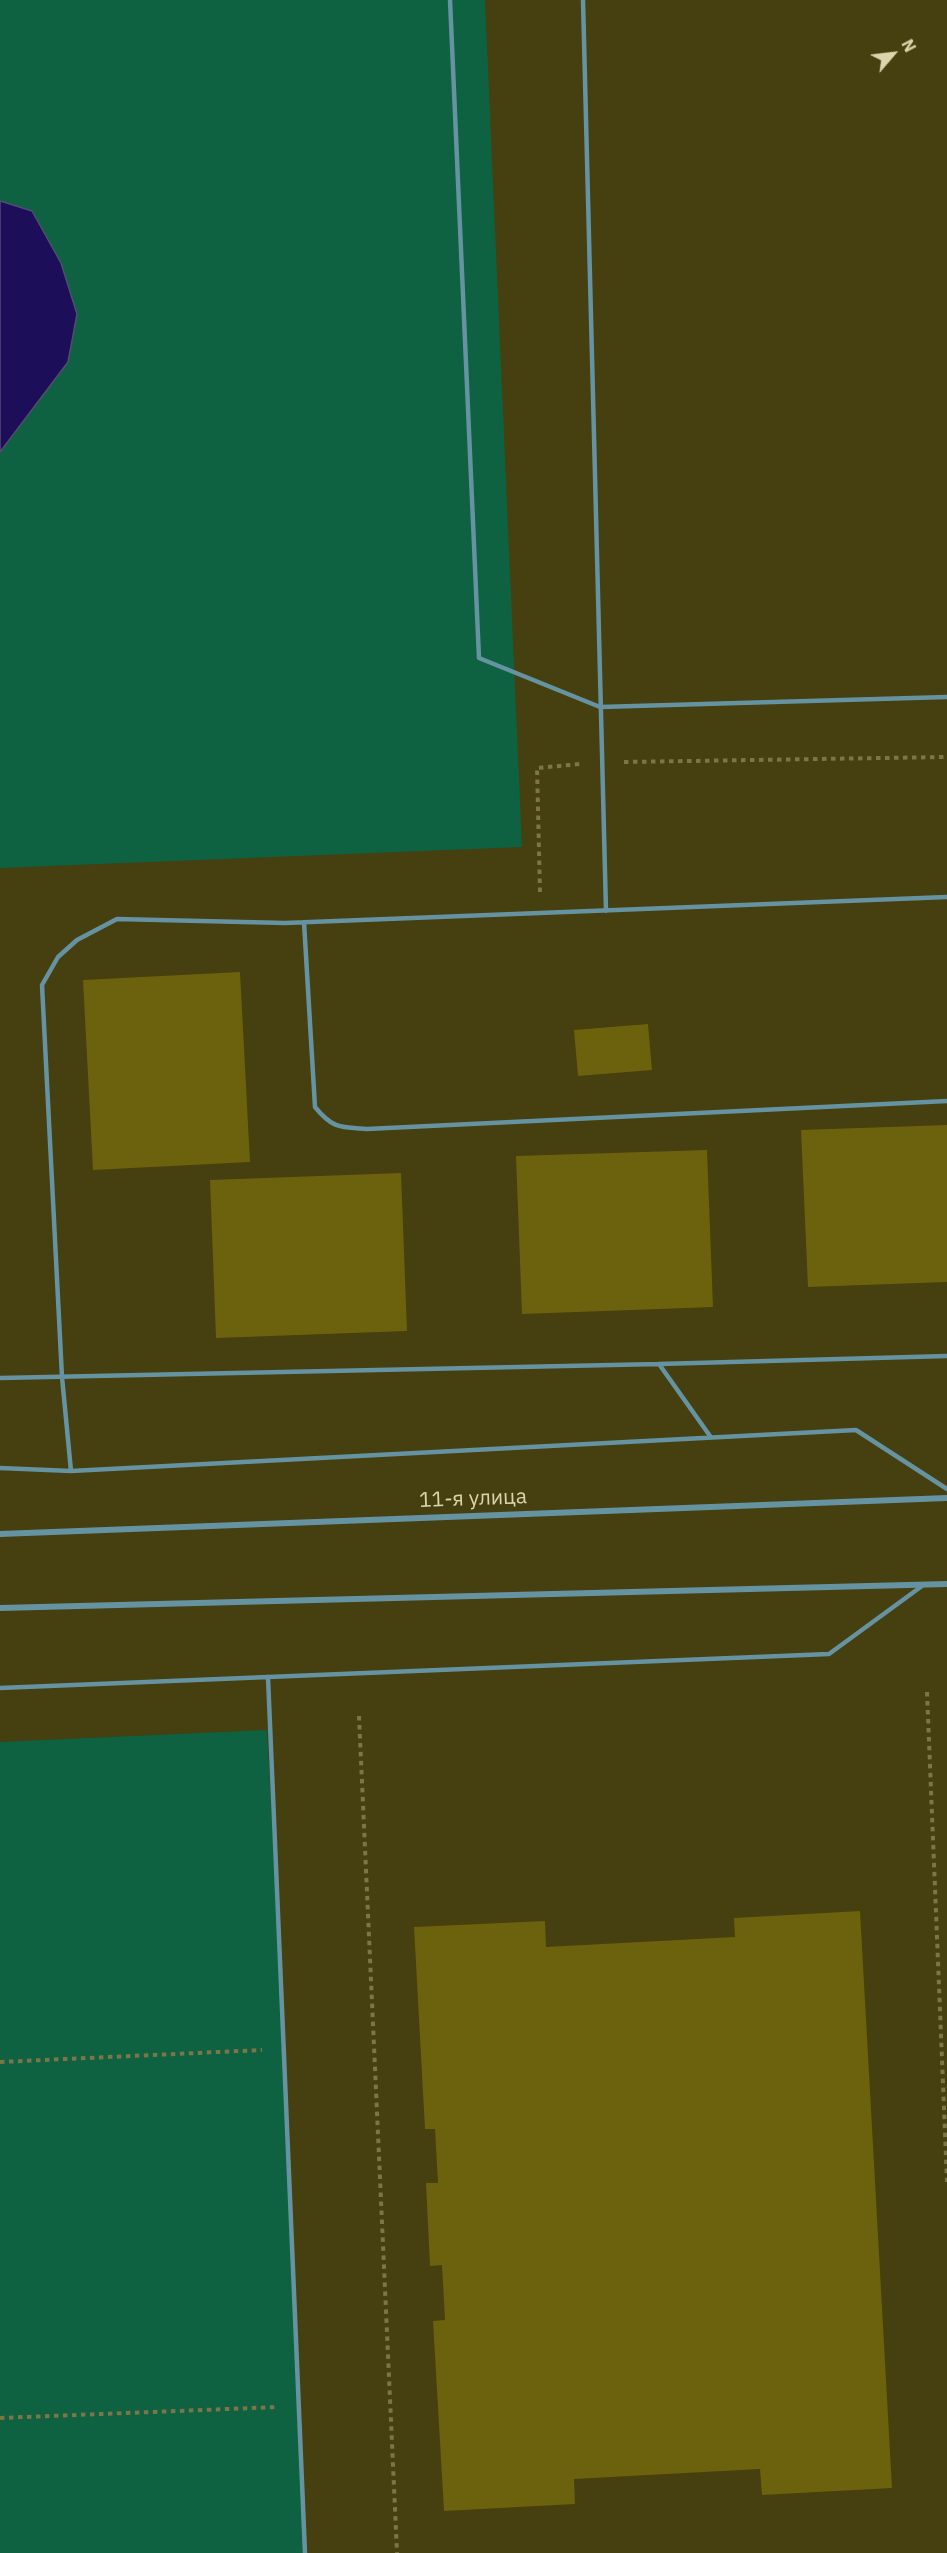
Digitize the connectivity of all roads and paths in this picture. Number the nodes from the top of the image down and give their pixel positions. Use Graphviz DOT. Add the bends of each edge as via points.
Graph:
graph roads {
  1 [pos="450,0"];
  2 [pos="583,0"];
  3 [pos="947,697"];
  4 [pos="600,707"];
  5 [pos="947,757"];
  6 [pos="602,762"];
  7 [pos="947,897"];
  8 [pos="606,911"];
  9 [pos="541,913"];
  10 [pos="304,922"];
  11 [pos="947,1101"];
  12 [pos="947,1356"];
  13 [pos="659,1364"];
  14 [pos="62,1377"];
  15 [pos="0,1378"];
  16 [pos="710,1436"];
  17 [pos="0,1468"];
  18 [pos="71,1471"];
  19 [pos="947,1489"];
  20 [pos="947,1498"];
  21 [pos="0,1534"];
  22 [pos="924,1584"];
  23 [pos="947,1584"];
  24 [pos="0,1608"];
  25 [pos="268,1677"];
  26 [pos="0,1688"];
  27 [pos="927,1692"];
  28 [pos="359,1716"];
  29 [pos="284,2049"];
  30 [pos="0,2062"];
  31 [pos="947,2182"];
  32 [pos="299,2406"];
  33 [pos="0,2418"];
  34 [pos="305,2553"];
  35 [pos="397,2553"];
  1 -- 4 [label="lane" via="479,658"];
  2 -- 4 [label="lane"];
  3 -- 4 [label="lane"];
  4 -- 6 [label="lane"];
  5 -- 6 [label="path"];
  6 -- 8 [label="lane"];
  6 -- 9 [label="path" via="537,768"];
  7 -- 8 [label="lane"];
  8 -- 9 [label="lane"];
  9 -- 10 [label="lane"];
  10 -- 11 [label="lane" via="315,1107 329,1123 345,1128"];
  10 -- 14 [label="lane" via="117,919 77,940 58,957 42,985"];
  12 -- 13 [label="lane"];
  13 -- 14 [label="lane"];
  13 -- 16 [label="lane"];
  14 -- 15 [label="lane"];
  14 -- 18 [label="lane"];
  16 -- 18 [label="lane"];
  16 -- 19 [label="lane" via="856,1430"];
  17 -- 18 [label="lane"];
  20 -- 21 [label="street, 11-я улица"];
  22 -- 23 [label="street"];
  22 -- 24 [label="street"];
  22 -- 25 [label="lane" via="829,1654"];
  25 -- 26 [label="lane"];
  25 -- 29 [label="lane"];
  27 -- 31 [label="path"];
  28 -- 35 [label="path"];
  29 -- 30 [label="path"];
  29 -- 32 [label="lane"];
  32 -- 33 [label="path"];
  32 -- 34 [label="lane"];
}
